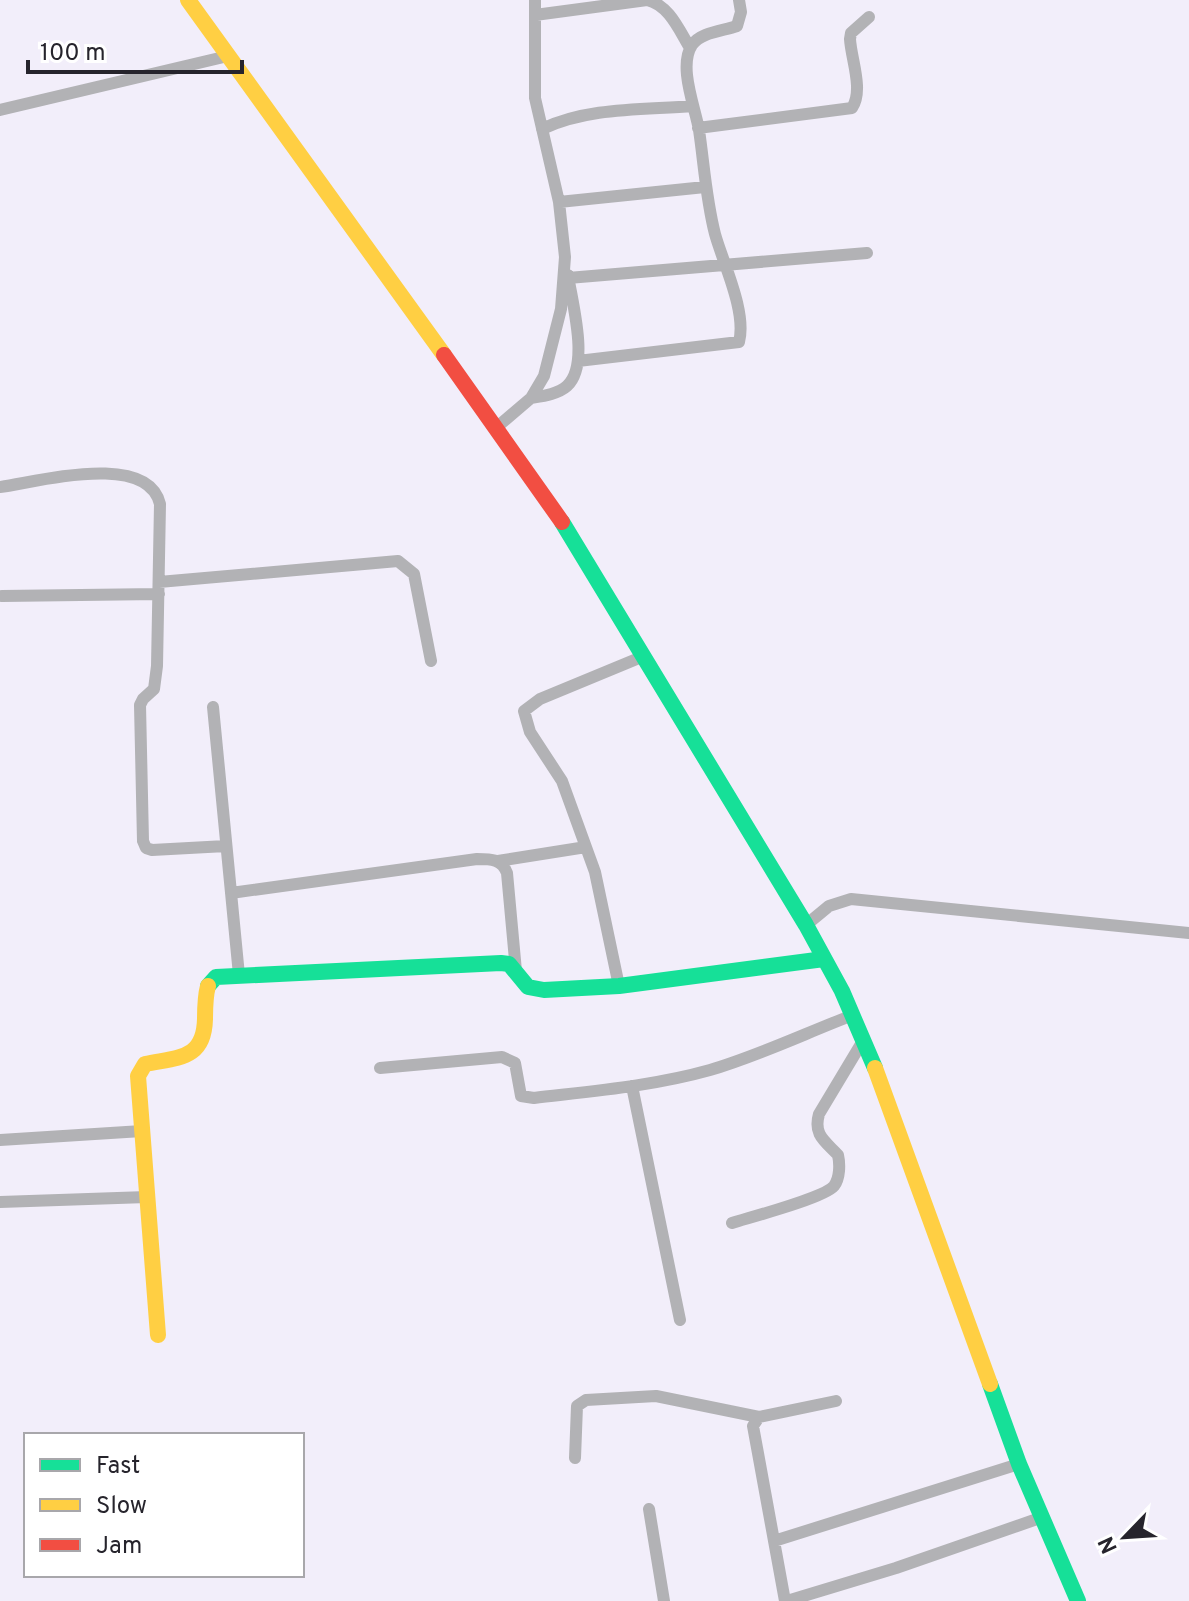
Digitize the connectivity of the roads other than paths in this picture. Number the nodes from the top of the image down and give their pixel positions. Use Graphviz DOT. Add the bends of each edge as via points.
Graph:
graph roads {
  1 [pos="188,0"];
  2 [pos="535,0"];
  3 [pos="739,0"];
  4 [pos="535,15"];
  5 [pos="869,17"];
  6 [pos="690,48"];
  7 [pos="228,56"];
  8 [pos="693,106"];
  9 [pos="0,110"];
  10 [pos="698,128"];
  11 [pos="542,129"];
  12 [pos="705,187"];
  13 [pos="559,202"];
  14 [pos="867,253"];
  15 [pos="565,257"];
  16 [pos="724,265"];
  17 [pos="568,278"];
  18 [pos="578,361"];
  19 [pos="531,398"];
  20 [pos="497,427"];
  21 [pos="0,487"];
  22 [pos="159,588"];
  23 [pos="2,596"];
  24 [pos="644,656"];
  25 [pos="431,661"];
  26 [pos="213,707"];
  27 [pos="226,846"];
  28 [pos="586,847"];
  29 [pos="498,861"];
  30 [pos="231,893"];
  31 [pos="806,925"];
  32 [pos="1189,933"];
  33 [pos="824,959"];
  34 [pos="516,971"];
  35 [pos="239,975"];
  36 [pos="619,986"];
  37 [pos="853,1015"];
  38 [pos="864,1039"];
  39 [pos="380,1068"];
  40 [pos="632,1086"];
  41 [pos="142,1131"];
  42 [pos="0,1140"];
  43 [pos="147,1197"];
  44 [pos="0,1202"];
  45 [pos="732,1223"];
  46 [pos="680,1320"];
  47 [pos="158,1335"];
  48 [pos="836,1401"];
  49 [pos="759,1417"];
  50 [pos="575,1458"];
  51 [pos="1019,1464"];
  52 [pos="649,1509"];
  53 [pos="1040,1518"];
  54 [pos="774,1541"];
  55 [pos="664,1601"];
  56 [pos="786,1601"];
  57 [pos="1078,1601"];
  1 -- 7 [label="street"];
  2 -- 4 [label="street"];
  3 -- 6 [label="street" via="737,26 703,35"];
  4 -- 6 [label="street" via="647,0 669,15"];
  4 -- 11 [label="street" via="535,98"];
  5 -- 10 [label="street" via="851,33 857,91 852,108"];
  6 -- 8 [label="street"];
  7 -- 9 [label="street"];
  7 -- 20 [label="street"];
  8 -- 10 [label="street"];
  8 -- 11 [label="street" via="582,115"];
  10 -- 12 [label="street"];
  11 -- 13 [label="street"];
  12 -- 13 [label="street"];
  12 -- 16 [label="street"];
  13 -- 15 [label="street"];
  14 -- 16 [label="street"];
  15 -- 17 [label="street"];
  15 -- 19 [label="street" via="561,309 548,362"];
  16 -- 17 [label="street"];
  16 -- 18 [label="street" via="737,309 739,342"];
  17 -- 18 [label="street"];
  18 -- 19 [label="street" via="564,389"];
  19 -- 20 [label="street"];
  20 -- 24 [label="street"];
  21 -- 22 [label="street" via="95,473 148,485 160,504"];
  22 -- 23 [label="street"];
  22 -- 25 [label="street" via="398,561 414,574"];
  22 -- 27 [label="street" via="157,680 140,705 143,841 152,850"];
  24 -- 28 [label="street" via="540,699 524,711 530,732 562,781"];
  24 -- 31 [label="street"];
  26 -- 27 [label="street"];
  27 -- 30 [label="street"];
  28 -- 29 [label="street"];
  28 -- 36 [label="street" via="599,884"];
  29 -- 30 [label="street" via="477,859"];
  29 -- 34 [label="street" via="507,873"];
  30 -- 35 [label="street"];
  31 -- 32 [label="street" via="829,906 851,899"];
  31 -- 33 [label="street"];
  33 -- 36 [label="street"];
  33 -- 37 [label="street"];
  34 -- 35 [label="street" via="509,964 486,962"];
  34 -- 36 [label="street" via="535,989"];
  35 -- 41 [label="street" via="210,981 204,1037 197,1050 140,1069"];
  37 -- 38 [label="street"];
  37 -- 40 [label="street" via="726,1064"];
  38 -- 45 [label="street" via="817,1121 820,1138 838,1155 834,1186"];
  38 -- 51 [label="street"];
  39 -- 40 [label="street" via="502,1057 515,1063 518,1092 527,1098"];
  40 -- 46 [label="street"];
  41 -- 42 [label="street"];
  41 -- 43 [label="street"];
  43 -- 44 [label="street"];
  43 -- 47 [label="street"];
  48 -- 49 [label="street"];
  49 -- 50 [label="street" via="656,1396 586,1400 577,1406"];
  49 -- 54 [label="street" via="753,1431"];
  51 -- 53 [label="street"];
  51 -- 54 [label="street"];
  52 -- 55 [label="street"];
  53 -- 56 [label="street"];
  53 -- 57 [label="street"];
  54 -- 56 [label="street"];
}
